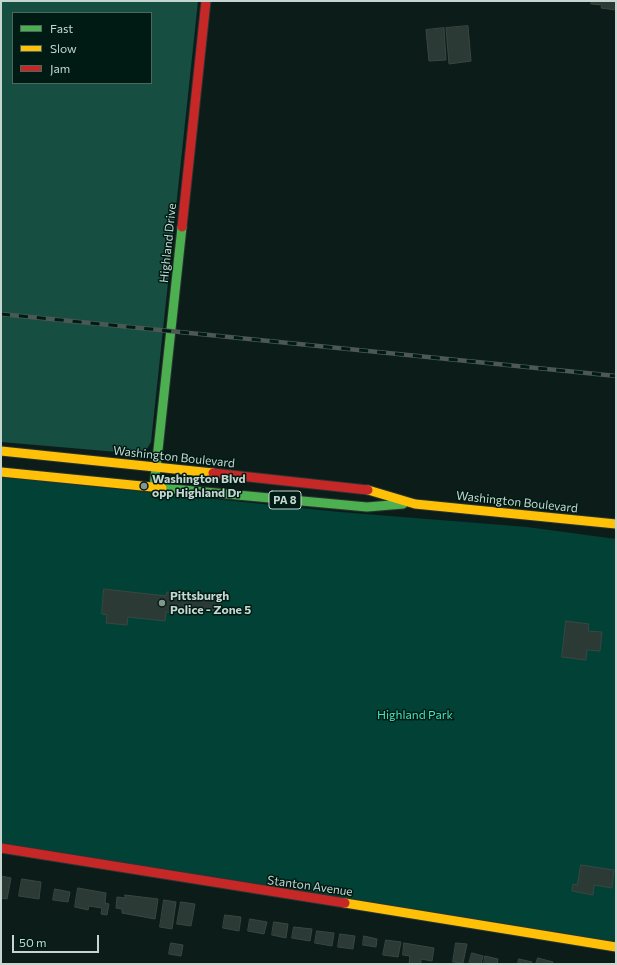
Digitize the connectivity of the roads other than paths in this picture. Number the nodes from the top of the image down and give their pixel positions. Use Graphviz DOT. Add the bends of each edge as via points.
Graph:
graph roads {
  1 [pos="206,1"];
  2 [pos="1,451"];
  3 [pos="156,467"];
  4 [pos="1,472"];
  5 [pos="154,487"];
  6 [pos="415,504"];
  7 [pos="616,524"];
  8 [pos="1,848"];
  9 [pos="616,947"];
  1 -- 3 [label="main road, Highland Drive"];
  2 -- 3 [label="main road, Washington Boulevard / PA 8"];
  3 -- 5 [label="main road, Highland Drive"];
  3 -- 6 [label="main road, Washington Boulevard / PA 8" via="368,490"];
  4 -- 5 [label="main road, Washington Boulevard / PA 8"];
  5 -- 6 [label="main road, Washington Boulevard / PA 8" via="367,507"];
  6 -- 7 [label="main road, Washington Boulevard / PA 8"];
  8 -- 9 [label="main road, Stanton Avenue"];
}
